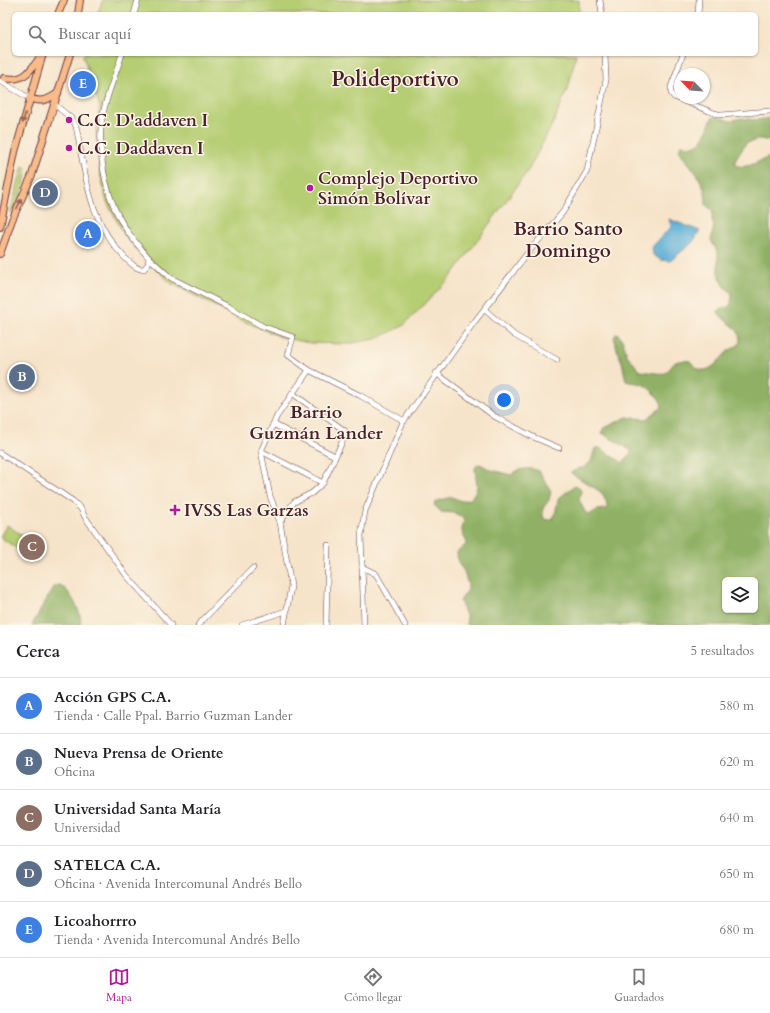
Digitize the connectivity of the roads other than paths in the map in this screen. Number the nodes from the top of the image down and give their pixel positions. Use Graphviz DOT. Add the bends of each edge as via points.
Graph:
graph roads {
  1 [pos="64,0"];
  2 [pos="80,0"];
  3 [pos="138,0"];
  4 [pos="600,0"];
  5 [pos="699,0"];
  6 [pos="59,12"];
  7 [pos="78,12"];
  8 [pos="135,12"];
  9 [pos="602,12"];
  10 [pos="698,12"];
  11 [pos="42,56"];
  12 [pos="42,56"];
  13 [pos="69,56"];
  14 [pos="121,56"];
  15 [pos="605,56"];
  16 [pos="682,56"];
  17 [pos="1,78"];
  18 [pos="58,93"];
  19 [pos="29,98"];
  20 [pos="54,104"];
  21 [pos="770,111"];
  22 [pos="0,227"];
  23 [pos="0,254"];
  24 [pos="149,258"];
  25 [pos="485,310"];
  26 [pos="557,360"];
  27 [pos="309,370"];
  28 [pos="436,372"];
  29 [pos="292,393"];
  30 [pos="404,421"];
  31 [pos="273,424"];
  32 [pos="559,448"];
  33 [pos="260,451"];
  34 [pos="0,453"];
  35 [pos="335,456"];
  36 [pos="323,483"];
  37 [pos="280,522"];
  38 [pos="328,545"];
  39 [pos="362,567"];
  40 [pos="253,568"];
  41 [pos="286,611"];
  42 [pos="171,625"];
  43 [pos="198,625"];
  44 [pos="242,625"];
  45 [pos="284,625"];
  46 [pos="326,625"];
  47 [pos="364,625"];
  48 [pos="405,625"];
  1 -- 6 [label="main road"];
  2 -- 7 [label="main road"];
  3 -- 8 [label="street"];
  4 -- 9 [label="street"];
  5 -- 10 [label="street"];
  11 -- 17 [label="main road" via="23,78"];
  12 -- 19 [label="main road"];
  13 -- 18 [label="main road"];
  14 -- 24 [label="street" via="101,127 104,169 113,205 127,232"];
  15 -- 25 [label="street" via="606,80 587,171 563,212 526,255"];
  16 -- 21 [label="street" via="671,87 674,97 722,115"];
  17 -- 19 [label="street"];
  18 -- 19 [label="main road" via="39,102"];
  18 -- 20 [label="main road"];
  19 -- 22 [label="main road, one-way"];
  23 -- 20 [label="main road, one-way" via="32,175"];
  20 -- 24 [label="street" via="71,118 76,126 90,199 105,234 118,251 140,270 146,267"];
  24 -- 27 [label="street" via="171,278 262,326 293,337 288,355"];
  25 -- 26 [label="street" via="514,335"];
  25 -- 28 [label="street"];
  27 -- 29 [label="street"];
  27 -- 30 [label="street"];
  28 -- 30 [label="street"];
  28 -- 32 [label="street" via="494,416"];
  29 -- 31 [label="street"];
  29 -- 35 [label="street" via="345,431"];
  30 -- 39 [label="street" via="365,511 361,535"];
  31 -- 33 [label="street"];
  31 -- 35 [label="street"];
  33 -- 36 [label="street"];
  33 -- 37 [label="street" via="268,490"];
  34 -- 42 [label="street" via="73,501 81,509 127,576"];
  35 -- 36 [label="street"];
  36 -- 37 [label="street" via="312,494 294,502"];
  37 -- 41 [label="street" via="291,586"];
  38 -- 46 [label="street"];
  39 -- 47 [label="street"];
  39 -- 48 [label="street" via="376,574"];
  40 -- 43 [label="street"];
  41 -- 44 [label="street"];
  41 -- 45 [label="street"];
}
